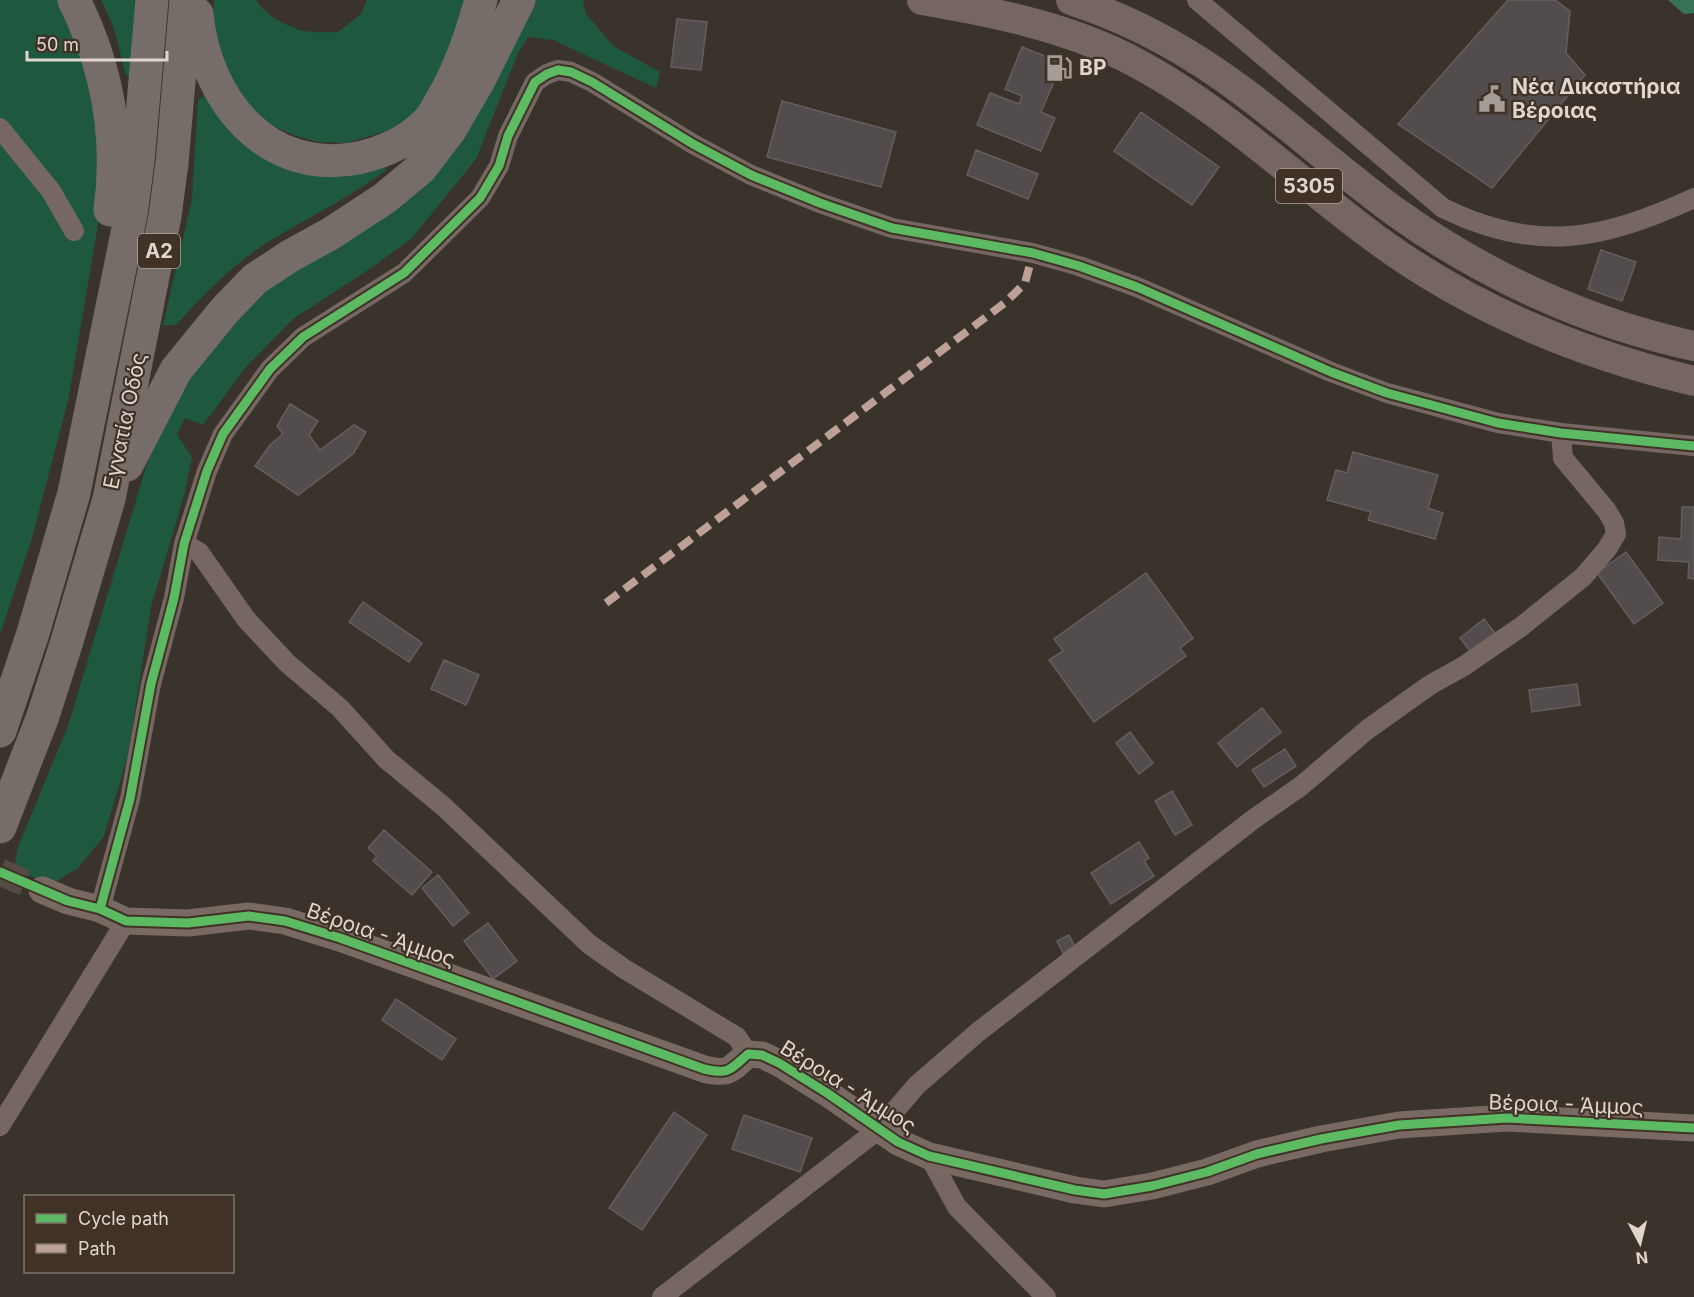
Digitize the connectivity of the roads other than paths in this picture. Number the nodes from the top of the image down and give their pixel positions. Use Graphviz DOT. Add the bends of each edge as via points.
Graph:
graph roads {
  1 [pos="74,0"];
  2 [pos="152,0"];
  3 [pos="186,0"];
  4 [pos="196,0"];
  5 [pos="481,0"];
  6 [pos="519,0"];
  7 [pos="922,0"];
  8 [pos="1071,0"];
  9 [pos="1197,0"];
  10 [pos="0,128"];
  11 [pos="1694,198"];
  12 [pos="74,231"];
  13 [pos="117,289"];
  14 [pos="1694,346"];
  15 [pos="1694,381"];
  16 [pos="1561,434"];
  17 [pos="1694,446"];
  18 [pos="109,499"];
  19 [pos="184,544"];
  20 [pos="0,731"];
  21 [pos="0,827"];
  22 [pos="42,890"];
  23 [pos="100,909"];
  24 [pos="126,921"];
  25 [pos="748,1054"];
  26 [pos="0,1126"];
  27 [pos="1694,1128"];
  28 [pos="879,1129"];
  29 [pos="929,1156"];
  30 [pos="662,1297"];
  31 [pos="1046,1297"];
  1 -- 13 [label="highway" via="98,55 107,89 114,184 106,238"];
  2 -- 13 [label="highway, Εγνατία Οδός / Α2" via="138,161"];
  3 -- 18 [label="highway, Εγνατία Οδός / Α2" via="165,216"];
  4 -- 5 [label="highway" via="199,34 209,71 231,108 250,129 276,148 307,159 344,160 379,154 430,120 456,74"];
  6 -- 18 [label="highway" via="478,82 421,168 385,198 255,279 225,310 176,370"];
  7 -- 15 [label="main road, 5305" via="1032,22 1120,55 1178,87 1232,124 1377,240 1456,290 1550,335"];
  8 -- 14 [label="main road, 5305" via="1167,41 1196,59 1396,212 1473,262 1563,305 1661,339"];
  9 -- 11 [label="street" via="1443,208 1470,221 1538,237 1585,234 1645,220"];
  10 -- 12 [label="street" via="51,191"];
  13 -- 20 [label="highway, Εγνατία Οδός / Α2" via="74,493"];
  16 -- 17 [label="street"];
  16 -- 19 [label="street" via="1498,423 1387,393 1079,266 1033,253 892,228 820,203 751,175 592,82 558,70 535,82 508,136 499,166 480,198 404,273 303,337 270,369 223,434"];
  16 -- 28 [label="street" via="1563,458 1614,523 1616,534 1583,577 1522,626 1368,729 1300,786 978,1032 917,1085"];
  18 -- 21 [label="highway, Εγνατία Οδός / Α2" via="43,716"];
  19 -- 23 [label="street" via="151,684 130,799"];
  19 -- 25 [label="street" via="199,552 246,619 287,663 340,708 387,759 443,806 589,944 738,1037"];
  22 -- 23 [label="street, Βέροια - Άμμος"];
  23 -- 24 [label="street, Βέροια - Άμμος"];
  24 -- 25 [label="street, Βέροια - Άμμος" via="188,923 249,916 285,921 704,1069 720,1073 730,1070"];
  24 -- 26 [label="street"];
  25 -- 28 [label="street, Βέροια - Άμμος" via="779,1063"];
  27 -- 29 [label="street, Βέροια - Άμμος" via="1506,1118 1399,1125 1320,1139 1257,1154 1208,1172 1104,1194 1075,1191"];
  28 -- 29 [label="street, Βέροια - Άμμος"];
  28 -- 30 [label="street"];
  29 -- 31 [label="street" via="957,1207"];
}
